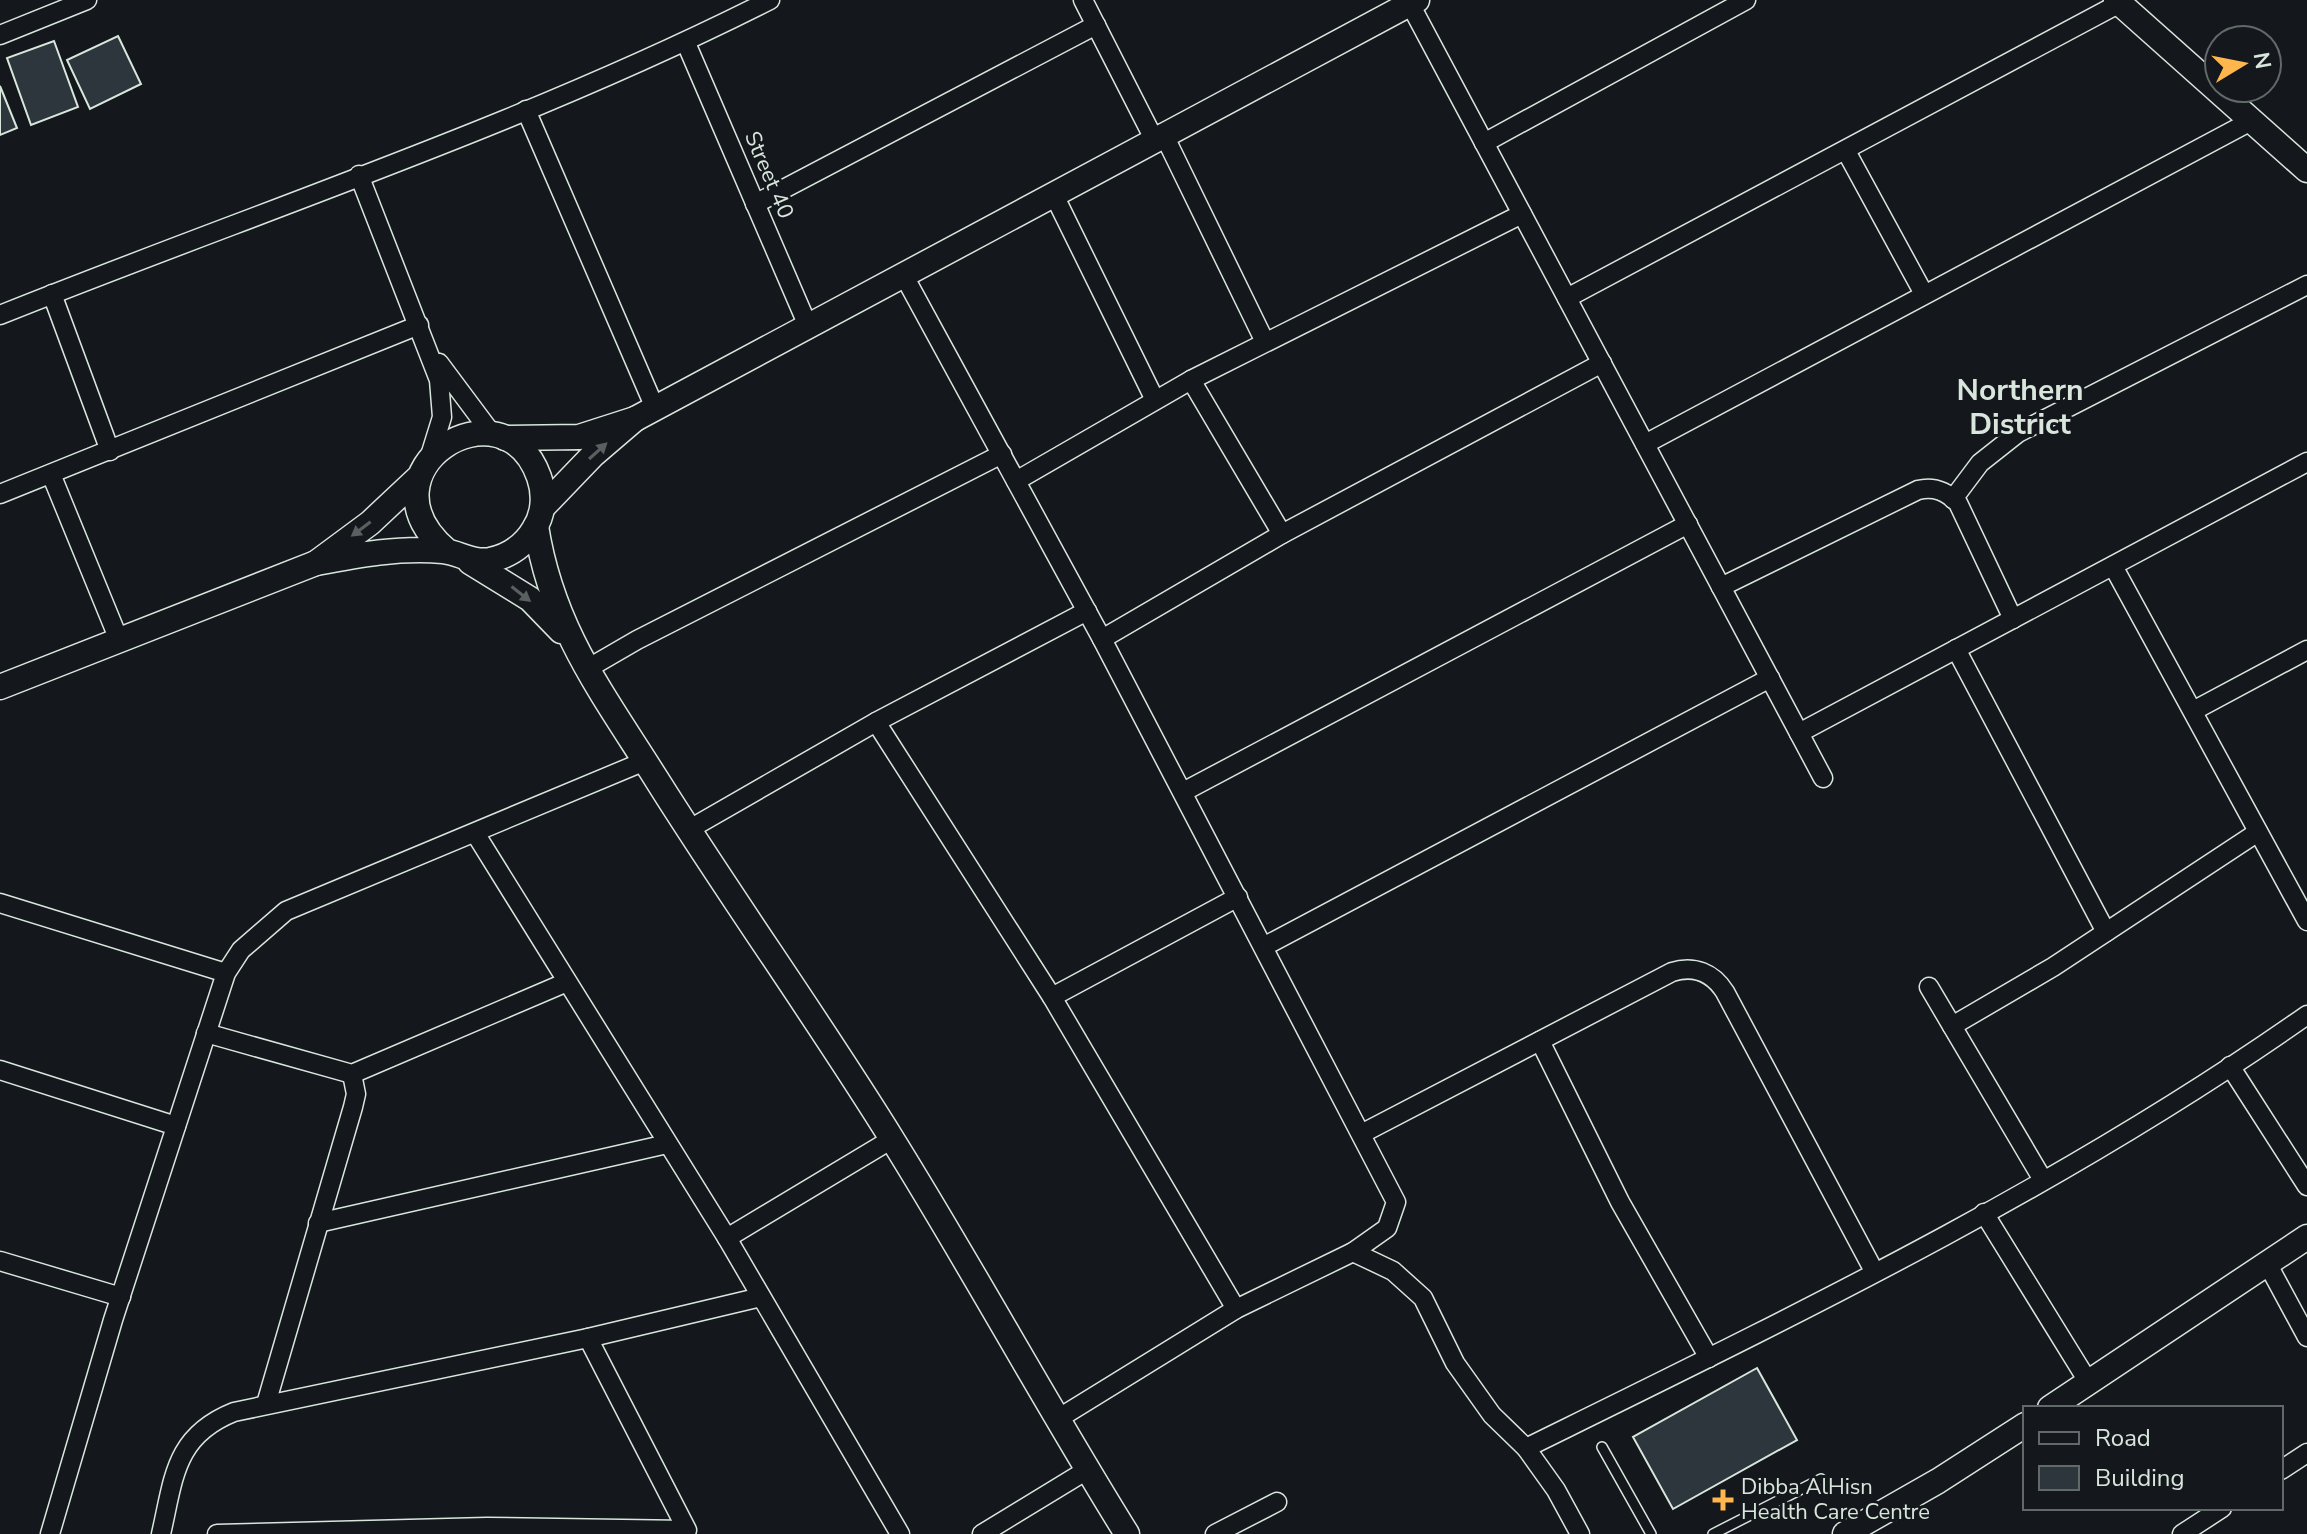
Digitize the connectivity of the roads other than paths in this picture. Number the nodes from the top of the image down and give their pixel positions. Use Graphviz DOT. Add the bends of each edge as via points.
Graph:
graph roads {
  1 [pos="87,0"];
  2 [pos="770,0"];
  3 [pos="1083,0"];
  4 [pos="1746,0"];
  5 [pos="1414,2"];
  6 [pos="2118,2"];
  7 [pos="1096,25"];
  8 [pos="0,35"];
  9 [pos="686,43"];
  10 [pos="526,110"];
  11 [pos="2251,121"];
  12 [pos="1158,136"];
  13 [pos="1484,143"];
  14 [pos="1846,151"];
  15 [pos="2307,170"];
  16 [pos="359,175"];
  17 [pos="1053,193"];
  18 [pos="755,204"];
  19 [pos="1522,214"];
  20 [pos="903,274"];
  21 [pos="2307,285"];
  22 [pos="52,294"];
  23 [pos="1924,294"];
  24 [pos="1567,298"];
  25 [pos="0,315"];
  26 [pos="808,326"];
  27 [pos="422,333"];
  28 [pos="1265,342"];
  29 [pos="1602,363"];
  30 [pos="1191,380"];
  31 [pos="1155,400"];
  32 [pos="645,414"];
  33 [pos="498,436"];
  34 [pos="1645,444"];
  35 [pos="110,451"];
  36 [pos="1002,454"];
  37 [pos="2307,462"];
  38 [pos="421,473"];
  39 [pos="51,474"];
  40 [pos="1016,481"];
  41 [pos="0,494"];
  42 [pos="1953,499"];
  43 [pos="540,516"];
  44 [pos="1688,524"];
  45 [pos="1282,534"];
  46 [pos="457,555"];
  47 [pos="316,563"];
  48 [pos="2113,566"];
  49 [pos="1721,587"];
  50 [pos="1087,611"];
  51 [pos="2013,619"];
  52 [pos="568,638"];
  53 [pos="1102,639"];
  54 [pos="119,640"];
  55 [pos="1956,649"];
  56 [pos="2307,650"];
  57 [pos="587,669"];
  58 [pos="1770,678"];
  59 [pos="0,687"];
  60 [pos="2193,711"];
  61 [pos="876,722"];
  62 [pos="1799,733"];
  63 [pos="645,761"];
  64 [pos="1823,778"];
  65 [pos="1183,792"];
  66 [pos="688,830"];
  67 [pos="2258,832"];
  68 [pos="475,833"];
  69 [pos="1238,897"];
  70 [pos="0,903"];
  71 [pos="2307,921"];
  72 [pos="2106,932"];
  73 [pos="1265,946"];
  74 [pos="226,973"];
  75 [pos="567,982"];
  76 [pos="1929,987"];
  77 [pos="1052,997"];
  78 [pos="2307,1015"];
  79 [pos="1952,1026"];
  80 [pos="206,1033"];
  81 [pos="1540,1041"];
  82 [pos="2230,1066"];
  83 [pos="0,1070"];
  84 [pos="352,1074"];
  85 [pos="176,1126"];
  86 [pos="1363,1133"];
  87 [pos="892,1139"];
  88 [pos="667,1144"];
  89 [pos="2043,1180"];
  90 [pos="2307,1186"];
  91 [pos="1984,1213"];
  92 [pos="318,1223"];
  93 [pos="2307,1237"];
  94 [pos="727,1238"];
  95 [pos="1353,1252"];
  96 [pos="0,1261"];
  97 [pos="2267,1263"];
  98 [pos="1874,1271"];
  99 [pos="121,1297"];
  100 [pos="761,1297"];
  101 [pos="1236,1309"];
  102 [pos="2307,1337"];
  103 [pos="588,1338"];
  104 [pos="1709,1358"];
  105 [pos="2089,1383"];
  106 [pos="266,1404"];
  107 [pos="2053,1406"];
  108 [pos="1056,1420"];
  109 [pos="2023,1426"];
  110 [pos="1602,1447"];
  111 [pos="1526,1448"];
  112 [pos="2307,1453"];
  113 [pos="2283,1469"];
  114 [pos="1087,1470"];
  115 [pos="1821,1479"];
  116 [pos="1277,1502"];
  117 [pos="2219,1510"];
  118 [pos="1251,1526"];
  119 [pos="491,1530"];
  120 [pos="50,1534"];
  121 [pos="161,1534"];
  122 [pos="217,1534"];
  123 [pos="900,1534"];
  124 [pos="982,1534"];
  125 [pos="1127,1534"];
  126 [pos="1215,1534"];
  127 [pos="1580,1534"];
  128 [pos="1651,1534"];
  129 [pos="1713,1534"];
  130 [pos="1845,1534"];
  131 [pos="2182,1534"];
  1 -- 8 [label="street"];
  2 -- 9 [label="street"];
  3 -- 7 [label="street"];
  4 -- 13 [label="street"];
  5 -- 12 [label="street"];
  5 -- 13 [label="street"];
  6 -- 11 [label="street"];
  6 -- 14 [label="street"];
  7 -- 12 [label="street"];
  7 -- 18 [label="street"];
  9 -- 10 [label="street"];
  9 -- 18 [label="street, Street 40"];
  10 -- 16 [label="street"];
  10 -- 32 [label="street"];
  11 -- 15 [label="street"];
  11 -- 23 [label="street"];
  12 -- 17 [label="street"];
  12 -- 28 [label="street"];
  13 -- 19 [label="street"];
  14 -- 23 [label="street"];
  14 -- 24 [label="street"];
  16 -- 22 [label="street"];
  16 -- 27 [label="street"];
  17 -- 20 [label="street"];
  17 -- 31 [label="street"];
  18 -- 26 [label="street, Street 40"];
  19 -- 24 [label="street"];
  19 -- 28 [label="street"];
  20 -- 26 [label="street"];
  20 -- 36 [label="street"];
  21 -- 42 [label="street" via="2018,433 1980,463"];
  22 -- 25 [label="street"];
  22 -- 35 [label="street"];
  23 -- 34 [label="street"];
  24 -- 29 [label="street"];
  26 -- 32 [label="street"];
  27 -- 33 [label="street"];
  27 -- 35 [label="street"];
  27 -- 38 [label="street" via="442,398 439,435"];
  28 -- 30 [label="street"];
  29 -- 34 [label="street"];
  29 -- 45 [label="street"];
  30 -- 31 [label="street"];
  30 -- 45 [label="street"];
  31 -- 40 [label="street"];
  32 -- 33 [label="street" via="579,437"];
  43 -- 32 [label="street, one-way" via="593,455"];
  33 -- 38 [label="street" via="475,433 452,440 432,455"];
  33 -- 43 [label="street" via="523,450 535,466 542,486"];
  34 -- 44 [label="street"];
  35 -- 39 [label="street"];
  36 -- 40 [label="street"];
  36 -- 57 [label="street"];
  37 -- 48 [label="street"];
  38 -- 46 [label="street" via="416,498 420,519 431,538"];
  38 -- 47 [label="street, one-way" via="370,523"];
  39 -- 41 [label="street"];
  39 -- 54 [label="street"];
  40 -- 50 [label="street"];
  42 -- 49 [label="street" via="1933,488 1918,490"];
  42 -- 51 [label="street"];
  43 -- 46 [label="street" via="524,543 507,555 487,561"];
  43 -- 52 [label="street" via="543,568"];
  44 -- 49 [label="street"];
  44 -- 65 [label="street"];
  45 -- 53 [label="street"];
  46 -- 47 [label="street" via="367,553"];
  46 -- 52 [label="street, one-way" via="530,599"];
  47 -- 54 [label="street"];
  48 -- 51 [label="street"];
  48 -- 60 [label="street"];
  49 -- 58 [label="street"];
  50 -- 53 [label="street"];
  50 -- 61 [label="street"];
  51 -- 55 [label="street"];
  52 -- 57 [label="street"];
  53 -- 65 [label="street"];
  54 -- 59 [label="street"];
  55 -- 62 [label="street"];
  55 -- 72 [label="street"];
  56 -- 60 [label="street"];
  57 -- 63 [label="street"];
  58 -- 62 [label="street"];
  58 -- 73 [label="street"];
  60 -- 67 [label="street"];
  61 -- 66 [label="street"];
  61 -- 77 [label="street"];
  62 -- 64 [label="street"];
  63 -- 66 [label="street"];
  63 -- 68 [label="street"];
  65 -- 69 [label="street"];
  66 -- 87 [label="street"];
  67 -- 71 [label="street"];
  67 -- 72 [label="street"];
  68 -- 74 [label="street" via="286,911 241,950"];
  68 -- 75 [label="street"];
  69 -- 73 [label="street"];
  69 -- 77 [label="street"];
  70 -- 74 [label="street"];
  72 -- 79 [label="street"];
  73 -- 86 [label="street"];
  74 -- 80 [label="street"];
  75 -- 84 [label="street"];
  75 -- 88 [label="street"];
  76 -- 79 [label="street"];
  77 -- 101 [label="street"];
  78 -- 82 [label="street"];
  79 -- 89 [label="street"];
  80 -- 84 [label="street"];
  80 -- 85 [label="street"];
  81 -- 86 [label="street"];
  81 -- 98 [label="street" via="1672,972 1697,970 1713,978"];
  81 -- 104 [label="street" via="1620,1202"];
  82 -- 89 [label="street"];
  82 -- 90 [label="street"];
  83 -- 85 [label="street"];
  84 -- 92 [label="street" via="356,1094"];
  85 -- 99 [label="street"];
  86 -- 95 [label="street" via="1394,1193 1396,1211 1387,1228"];
  87 -- 94 [label="street"];
  87 -- 108 [label="street"];
  88 -- 92 [label="street"];
  88 -- 94 [label="street"];
  89 -- 91 [label="street"];
  91 -- 98 [label="street"];
  91 -- 105 [label="street"];
  92 -- 106 [label="street"];
  93 -- 97 [label="street"];
  94 -- 100 [label="street"];
  95 -- 101 [label="street"];
  95 -- 111 [label="street" via="1393,1271 1423,1298 1455,1363 1492,1415"];
  96 -- 99 [label="street"];
  97 -- 102 [label="street"];
  97 -- 105 [label="street"];
  98 -- 104 [label="street"];
  99 -- 120 [label="street"];
  100 -- 103 [label="street"];
  100 -- 123 [label="street"];
  101 -- 108 [label="street"];
  103 -- 106 [label="street"];
  103 -- 119 [label="street" via="687,1530"];
  104 -- 111 [label="street"];
  105 -- 107 [label="street"];
  106 -- 121 [label="street" via="215,1420 194,1436 179,1457"];
  108 -- 114 [label="street"];
  109 -- 130 [label="street"];
  110 -- 128 [label="lane"];
  111 -- 127 [label="street"];
  112 -- 113 [label="street"];
  114 -- 124 [label="street"];
  114 -- 125 [label="street"];
  115 -- 129 [label="lane"];
  116 -- 118 [label="street"];
  117 -- 131 [label="street"];
  118 -- 126 [label="street"];
  119 -- 122 [label="street"];
}
